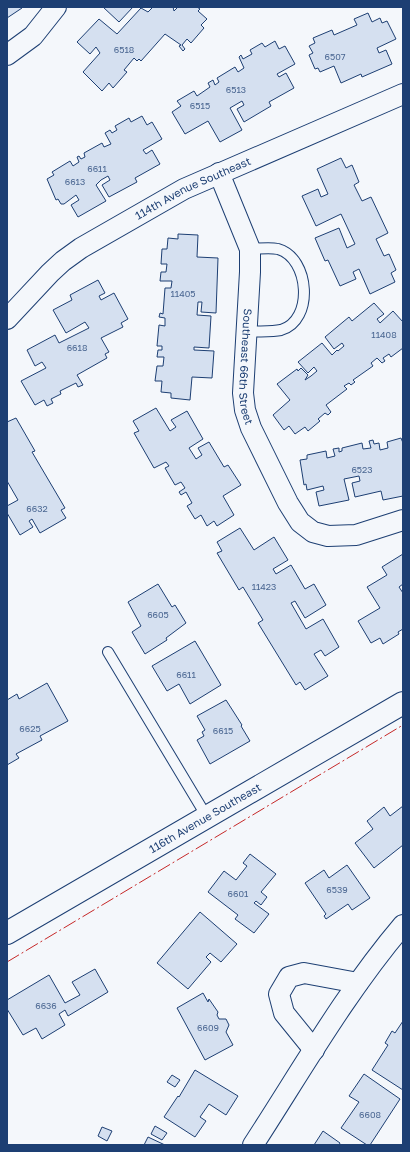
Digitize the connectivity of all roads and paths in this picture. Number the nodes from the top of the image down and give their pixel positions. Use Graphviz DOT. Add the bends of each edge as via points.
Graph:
graph roads {
  1 [pos="56,7"];
  2 [pos="7,55"];
  3 [pos="403,94"];
  4 [pos="219,173"];
  5 [pos="250,249"];
  6 [pos="7,319"];
  7 [pos="247,332"];
  8 [pos="403,520"];
  9 [pos="108,652"];
  10 [pos="403,703"];
  11 [pos="207,817"];
  12 [pos="403,925"];
  13 [pos="7,933"];
  14 [pos="358,983"];
  15 [pos="314,1050"];
  16 [pos="254,1145"];
  1 -- 2 [label="street" via="33,36"];
  3 -- 4 [label="street, 114th Avenue Southeast"];
  4 -- 5 [label="street, Southeast 66th Street"];
  4 -- 6 [label="street, 114th Avenue Southeast" via="184,189 81,248 50,273"];
  5 -- 7 [label="street, Southeast 66th Street"];
  5 -- 7 [label="lane" via="278,249 299,267 305,287 301,309 295,320 282,330"];
  7 -- 8 [label="street, Southeast 66th Street" via="243,393 245,410 251,428 300,522 314,532 328,536 356,535"];
  9 -- 11 [label="lane"];
  10 -- 11 [label="street, 116th Avenue Southeast"];
  11 -- 13 [label="street, 116th Avenue Southeast"];
  12 -- 14 [label="street"];
  14 -- 15 [label="street"];
  14 -- 15 [label="street" via="304,973 289,977 279,994 284,1013"];
  15 -- 16 [label="street"];
}
